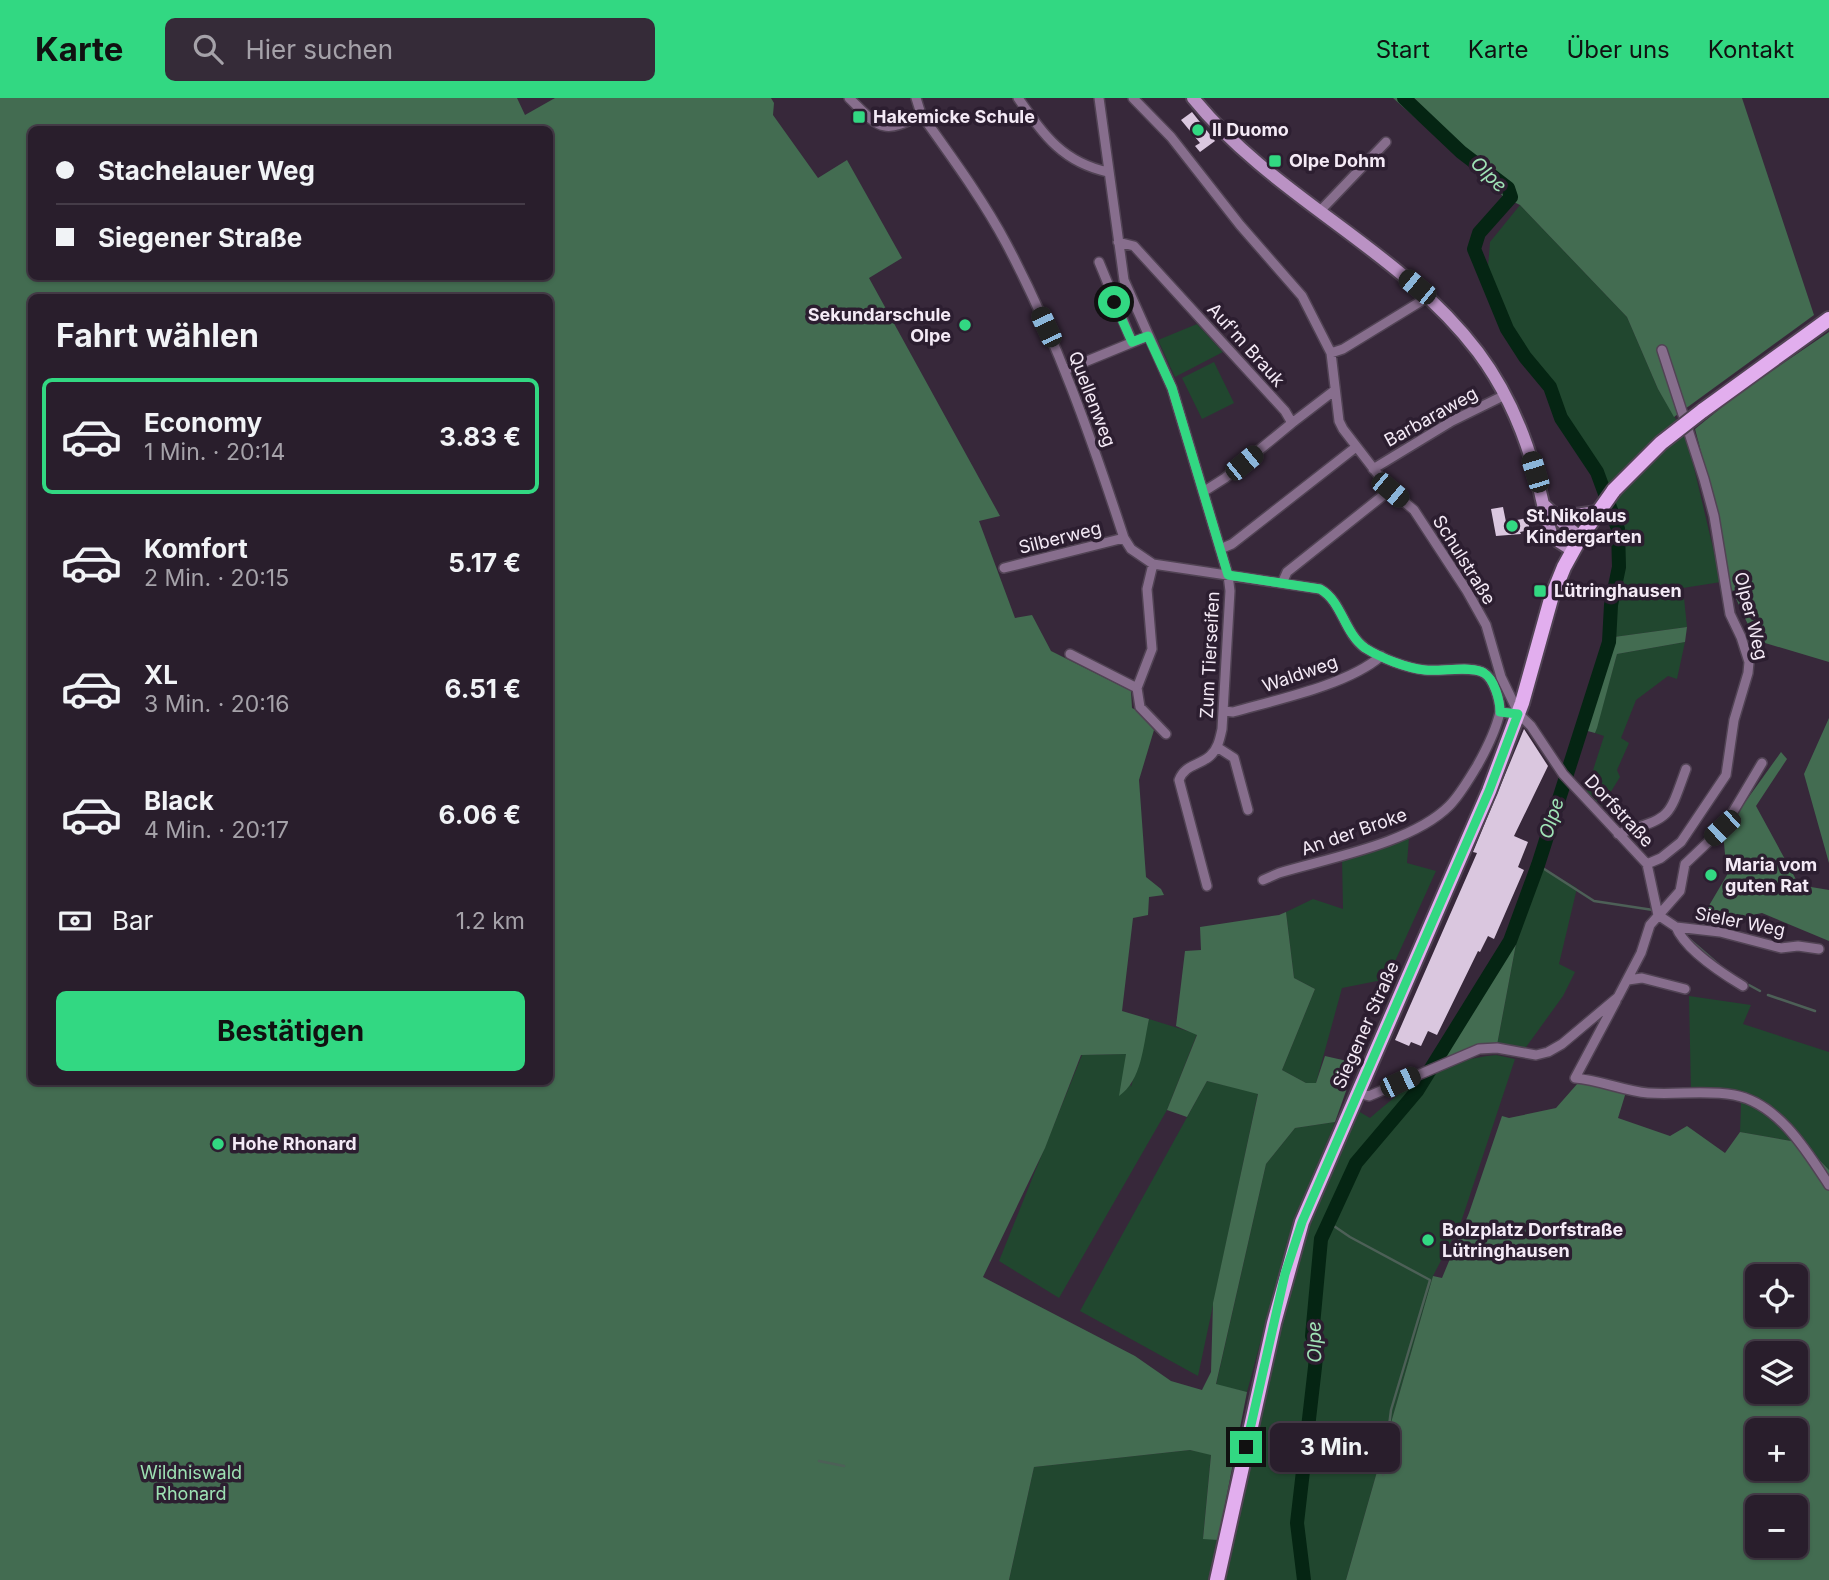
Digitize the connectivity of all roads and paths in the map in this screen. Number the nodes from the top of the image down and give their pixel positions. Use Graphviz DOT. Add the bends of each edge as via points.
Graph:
graph roads {
  1 [pos="849,98"];
  2 [pos="916,98"];
  3 [pos="1018,98"];
  4 [pos="1099,98"];
  5 [pos="1133,98"];
  6 [pos="1193,98"];
  7 [pos="920,114"];
  8 [pos="1386,142"];
  9 [pos="1108,172"];
  10 [pos="1320,211"];
  11 [pos="1118,243"];
  12 [pos="1099,262"];
  13 [pos="1428,297"];
  14 [pos="1829,319"];
  15 [pos="1148,336"];
  16 [pos="1132,342"];
  17 [pos="1662,350"];
  18 [pos="1331,353"];
  19 [pos="1065,370"];
  20 [pos="1335,390"];
  21 [pos="1506,395"];
  22 [pos="1292,423"];
  23 [pos="1356,447"];
  24 [pos="1373,469"];
  25 [pos="1390,490"];
  26 [pos="1203,492"];
  27 [pos="1548,509"];
  28 [pos="1597,512"];
  29 [pos="1124,538"];
  30 [pos="1576,544"];
  31 [pos="1220,549"];
  32 [pos="1153,564"];
  33 [pos="1004,568"];
  34 [pos="1228,575"];
  35 [pos="1283,581"];
  36 [pos="1070,654"];
  37 [pos="1381,656"];
  38 [pos="1137,688"];
  39 [pos="1224,711"];
  40 [pos="1500,712"];
  41 [pos="1518,714"];
  42 [pos="1166,734"];
  43 [pos="1217,747"];
  44 [pos="1762,763"];
  45 [pos="1686,769"];
  46 [pos="1248,810"];
  47 [pos="1618,834"];
  48 [pos="1647,864"];
  49 [pos="1264,880"];
  50 [pos="1206,886"];
  51 [pos="1658,915"];
  52 [pos="1676,927"];
  53 [pos="1819,950"];
  54 [pos="1628,981"];
  55 [pos="1744,986"];
  56 [pos="1685,989"];
  57 [pos="1618,997"];
  58 [pos="1357,1093"];
  59 [pos="1829,1185"];
  60 [pos="1217,1580"];
  1 -- 7 [label="street" via="887,128 901,126"];
  2 -- 7 [label="street, Quellenweg"];
  3 -- 9 [label="street" via="1061,152"];
  4 -- 9 [label="street, Zum Tierseifen"];
  5 -- 18 [label="street, Schulstraße" via="1302,296"];
  6 -- 10 [label="street" via="1237,146"];
  7 -- 19 [label="street, Quellenweg" via="1004,240"];
  8 -- 10 [label="street"];
  9 -- 11 [label="street, Zum Tierseifen"];
  10 -- 13 [label="street"];
  11 -- 15 [label="street, Zum Tierseifen" via="1124,280"];
  11 -- 22 [label="street, Auf'm Brauk" via="1134,246"];
  12 -- 16 [label="street"];
  13 -- 18 [label="street"];
  13 -- 21 [label="street" via="1479,353"];
  14 -- 28 [label="main road, Siegener Straße, bridge" via="1702,411 1636,467"];
  15 -- 16 [label="street"];
  15 -- 26 [label="street, Zum Tierseifen" via="1172,388"];
  16 -- 19 [label="street"];
  17 -- 48 [label="street, Olper Weg" via="1704,479 1730,614 1749,662 1726,775 1681,842"];
  18 -- 20 [label="street, Schulstraße"];
  19 -- 29 [label="street, Quellenweg"];
  20 -- 22 [label="street"];
  20 -- 23 [label="street, Schulstraße" via="1339,421"];
  21 -- 24 [label="street, Barbaraweg" via="1452,421"];
  21 -- 27 [label="street"];
  22 -- 26 [label="street"];
  23 -- 24 [label="street, Schulstraße"];
  23 -- 31 [label="street"];
  24 -- 25 [label="street, Schulstraße"];
  25 -- 35 [label="street" via="1287,572"];
  25 -- 41 [label="street, Schulstraße" via="1414,510 1467,591 1486,625"];
  26 -- 31 [label="street, Zum Tierseifen"];
  27 -- 28 [label="street" via="1568,516"];
  27 -- 30 [label="street"];
  28 -- 30 [label="main road, Siegener Straße"];
  29 -- 32 [label="street, Quellenweg" via="1131,549"];
  29 -- 33 [label="street, Silberweg"];
  30 -- 41 [label="main road, Siegener Straße" via="1551,599"];
  31 -- 34 [label="street, Zum Tierseifen"];
  32 -- 34 [label="street"];
  32 -- 38 [label="street" via="1147,599 1152,649"];
  34 -- 35 [label="street"];
  34 -- 39 [label="street, Zum Tierseifen"];
  35 -- 37 [label="street" via="1328,593 1349,631"];
  36 -- 38 [label="street"];
  37 -- 39 [label="street, Waldweg" via="1370,666 1300,693"];
  37 -- 40 [label="street" via="1422,670 1480,671 1489,678"];
  38 -- 42 [label="street" via="1140,707"];
  39 -- 43 [label="street, Zum Tierseifen"];
  40 -- 41 [label="street"];
  40 -- 49 [label="street, An der Broke" via="1470,778 1449,806 1432,819 1407,834"];
  41 -- 47 [label="street, Dorfstraße" via="1566,778"];
  41 -- 58 [label="main road, Siegener Straße"];
  43 -- 46 [label="street" via="1234,758"];
  43 -- 50 [label="street" via="1182,772 1179,780"];
  44 -- 51 [label="street" via="1724,827 1685,864 1680,891"];
  45 -- 47 [label="street" via="1665,818"];
  47 -- 48 [label="street, Dorfstraße"];
  48 -- 51 [label="street, Dorfstraße"];
  51 -- 52 [label="street, Sieler Weg"];
  51 -- 54 [label="street"];
  52 -- 53 [label="street, Sieler Weg" via="1720,932 1781,948"];
  52 -- 55 [label="street" via="1711,964"];
  54 -- 56 [label="street" via="1642,978"];
  54 -- 57 [label="street"];
  57 -- 58 [label="street" via="1548,1052 1536,1055 1489,1048 1469,1052 1369,1096"];
  57 -- 59 [label="street" via="1575,1078 1645,1093 1737,1096 1772,1112"];
  58 -- 60 [label="main road, Siegener Straße" via="1285,1274"];
}
